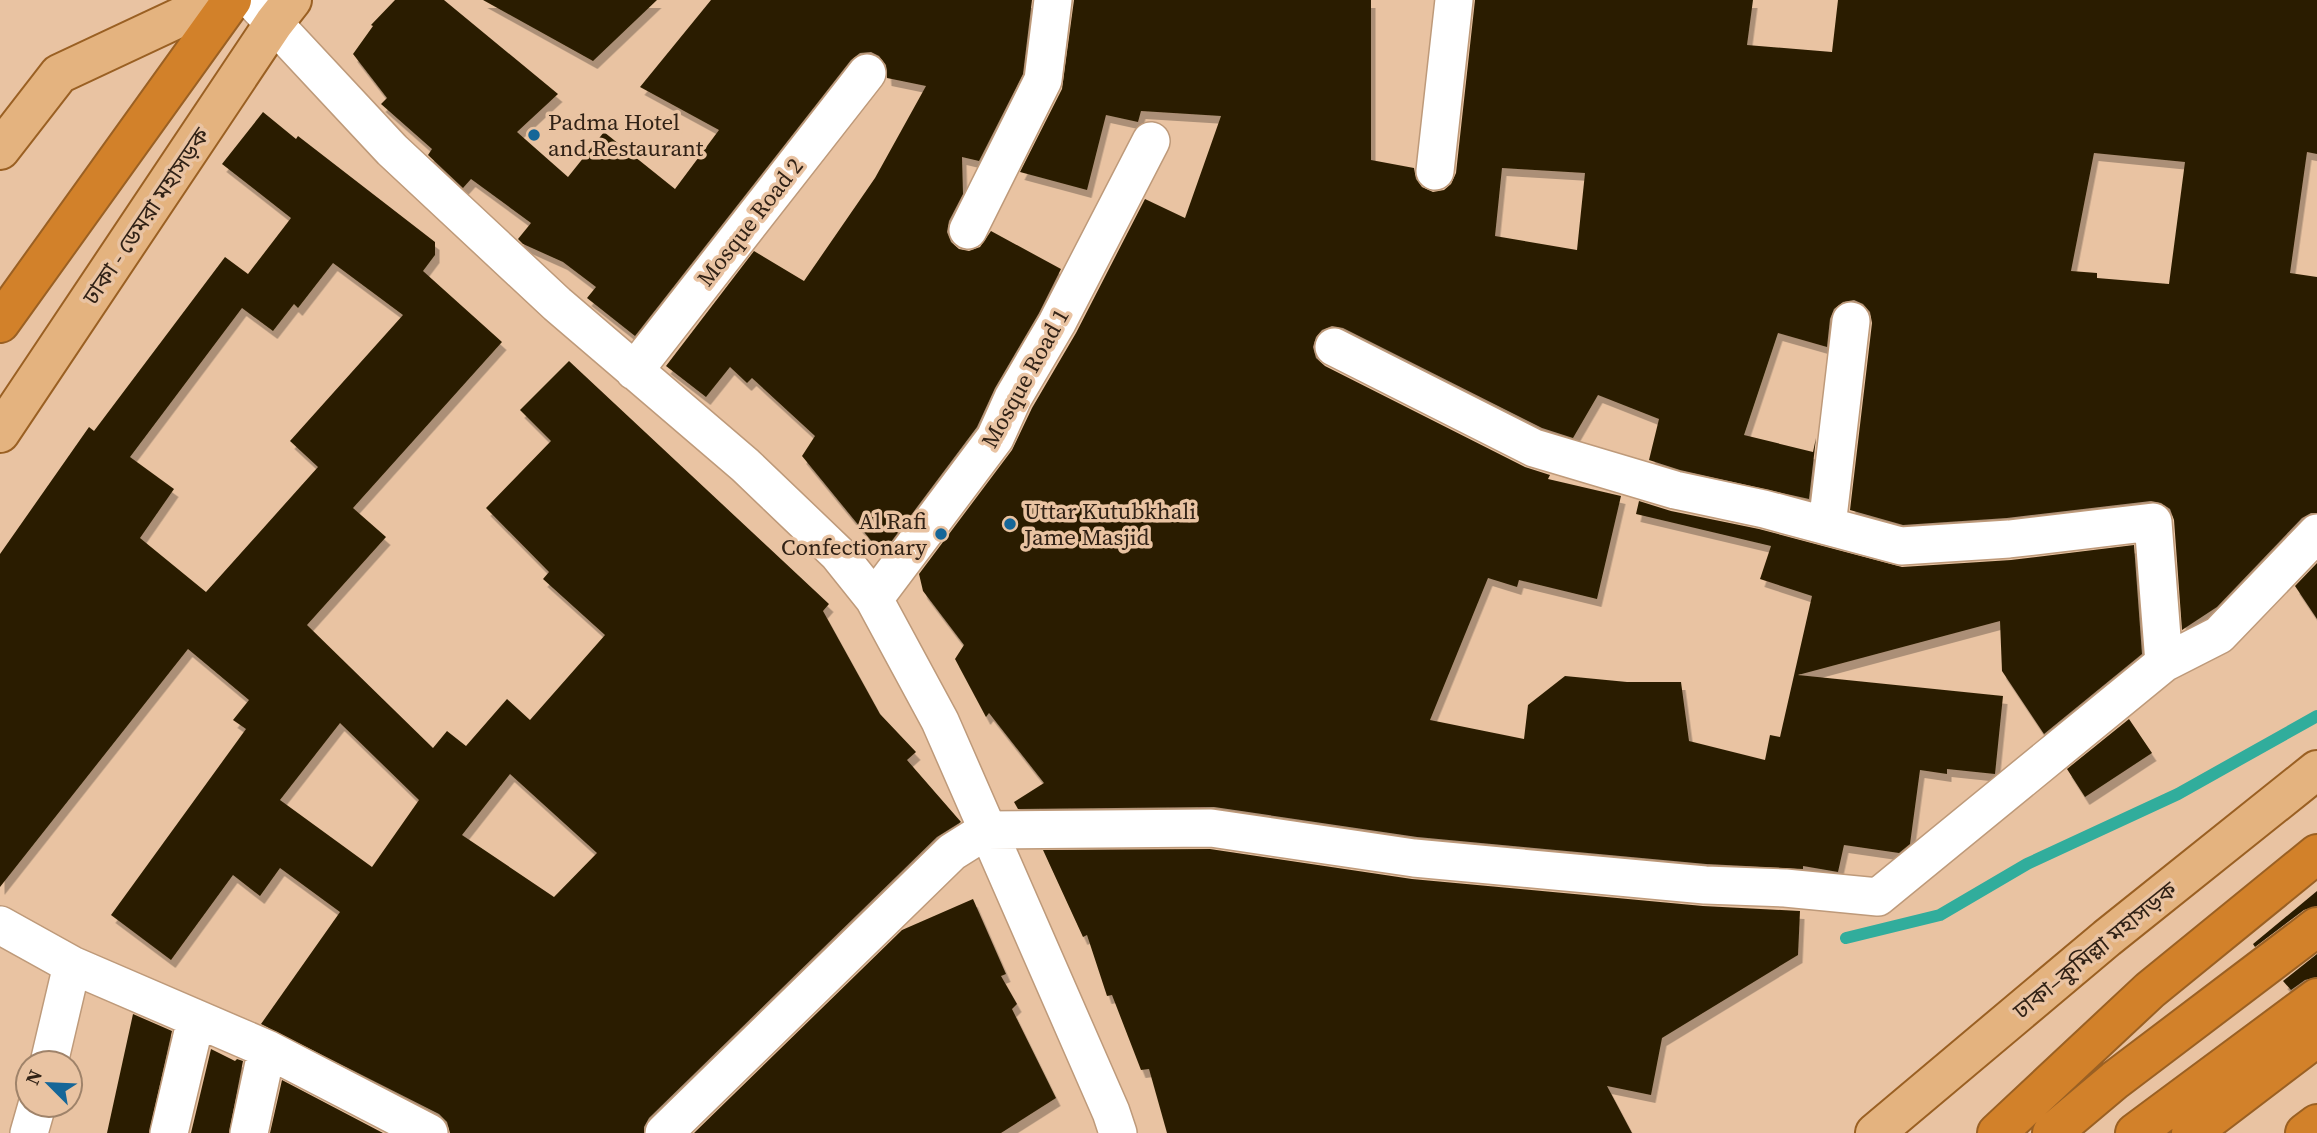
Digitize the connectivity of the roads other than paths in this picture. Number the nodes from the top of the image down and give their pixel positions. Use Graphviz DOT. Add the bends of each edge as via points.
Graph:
graph roads {
  1 [pos="217,0"];
  2 [pos="232,0"];
  3 [pos="1053,0"];
  4 [pos="1454,0"];
  5 [pos="273,8"];
  6 [pos="867,73"];
  7 [pos="1151,141"];
  8 [pos="0,150"];
  9 [pos="1435,171"];
  10 [pos="968,230"];
  11 [pos="64,232"];
  12 [pos="0,304"];
  13 [pos="1851,321"];
  14 [pos="0,323"];
  15 [pos="1335,347"];
  16 [pos="634,371"];
  17 [pos="0,433"];
  18 [pos="1826,526"];
  19 [pos="2317,533"];
  20 [pos="874,599"];
  21 [pos="2165,663"];
  22 [pos="2317,769"];
  23 [pos="987,830"];
  24 [pos="2317,854"];
  25 [pos="0,925"];
  26 [pos="2317,927"];
  27 [pos="2317,960"];
  28 [pos="72,965"];
  29 [pos="2317,998"];
  30 [pos="196,1019"];
  31 [pos="2317,1037"];
  32 [pos="52,1049"];
  33 [pos="267,1049"];
  34 [pos="2317,1124"];
  35 [pos="169,1133"];
  36 [pos="249,1133"];
  37 [pos="429,1133"];
  38 [pos="664,1133"];
  39 [pos="1118,1133"];
  40 [pos="1875,1133"];
  41 [pos="1997,1133"];
  42 [pos="2052,1133"];
  43 [pos="2086,1133"];
  44 [pos="2135,1133"];
  45 [pos="2191,1133"];
  46 [pos="2305,1133"];
  1 -- 8 [label="main road" via="59,74"];
  2 -- 11 [label="highway"];
  3 -- 10 [label="street" via="1043,80"];
  4 -- 9 [label="street"];
  5 -- 16 [label="street" via="392,150"];
  5 -- 17 [label="main road, ঢাকা - ডেমরা মহাসড়ক" via="168,184"];
  6 -- 16 [label="street, Mosque Road 2"];
  7 -- 20 [label="street, Mosque Road 1" via="995,438"];
  11 -- 12 [label="highway"];
  11 -- 14 [label="highway"];
  13 -- 18 [label="street"];
  15 -- 18 [label="street" via="1534,448 1675,490"];
  16 -- 20 [label="street" via="745,465 838,554"];
  18 -- 21 [label="street" via="1901,546 2152,522"];
  19 -- 21 [label="street" via="2219,635"];
  20 -- 23 [label="street" via="940,721"];
  21 -- 23 [label="street" via="1878,897 1705,886 1414,858 1211,828"];
  22 -- 40 [label="main road, ঢাকা–কুমিল্লা মহাসড়ক"];
  23 -- 38 [label="street" via="952,852"];
  23 -- 39 [label="street"];
  24 -- 41 [label="highway" via="2150,990"];
  25 -- 28 [label="street"];
  26 -- 42 [label="highway"];
  27 -- 43 [label="highway"];
  28 -- 30 [label="street"];
  28 -- 32 [label="street"];
  29 -- 44 [label="highway"];
  30 -- 33 [label="street"];
  30 -- 35 [label="street"];
  31 -- 45 [label="highway"];
  33 -- 36 [label="street"];
  33 -- 37 [label="street"];
  34 -- 46 [label="highway"];
}
